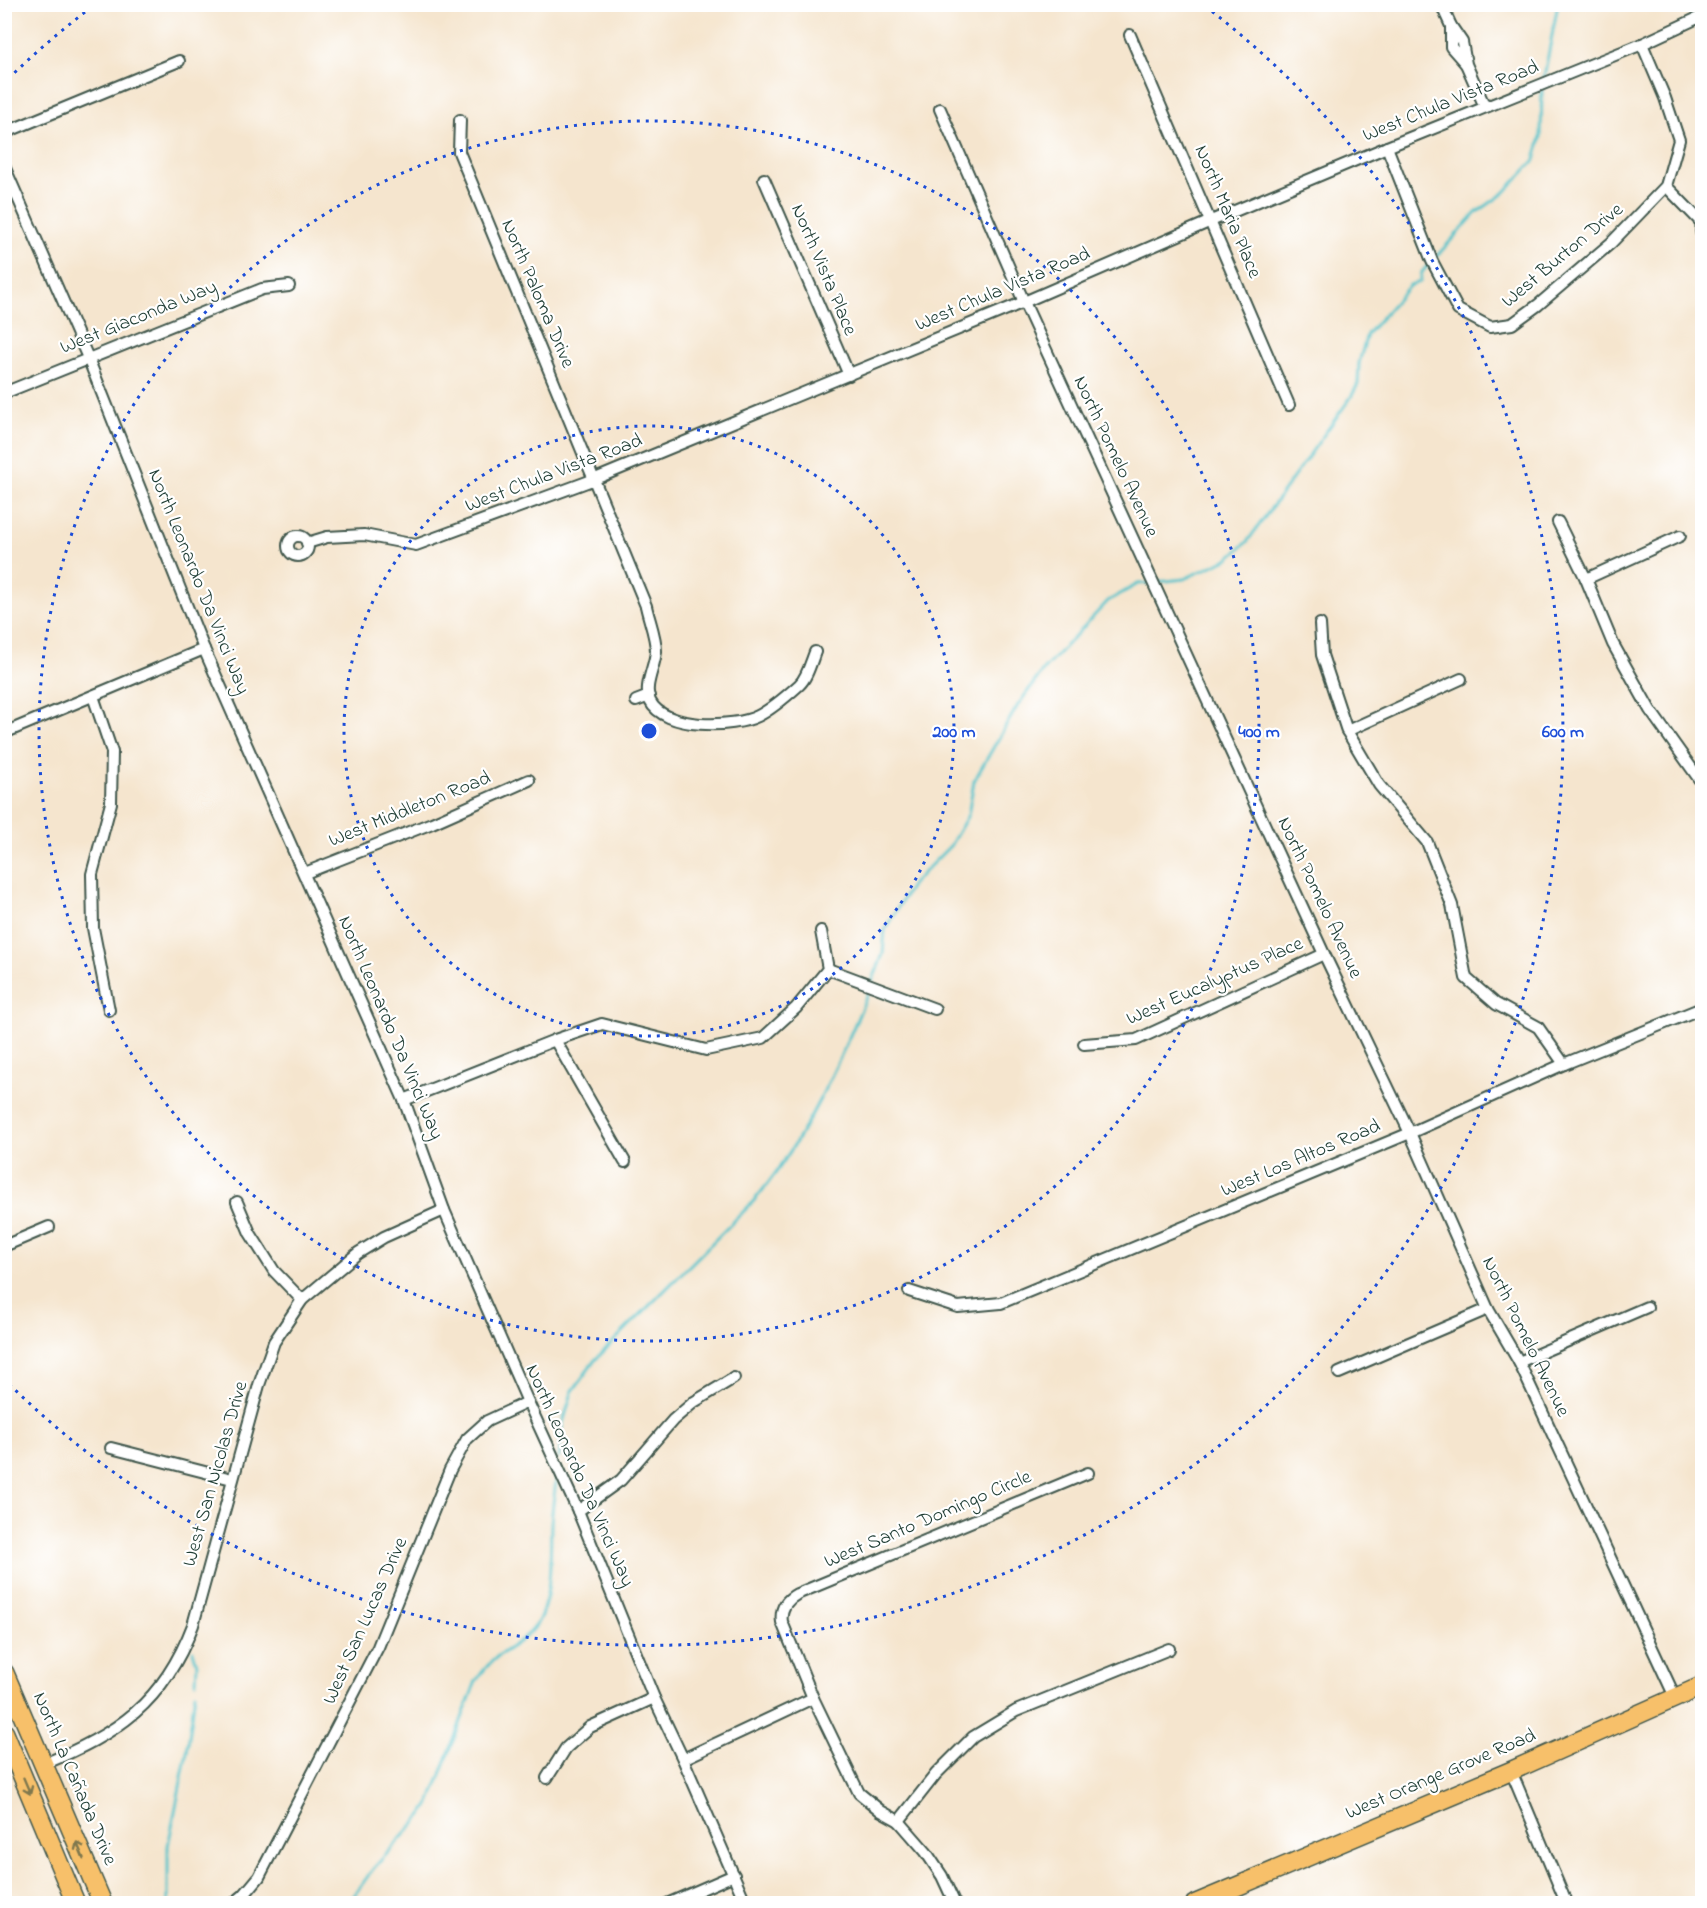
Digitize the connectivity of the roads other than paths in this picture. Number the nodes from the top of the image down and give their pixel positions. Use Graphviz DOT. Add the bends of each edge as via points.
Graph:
graph roads {
  1 [pos="1441,4"];
  2 [pos="1702,16"];
  3 [pos="1130,35"];
  4 [pos="1642,44"];
  5 [pos="179,61"];
  6 [pos="1485,107"];
  7 [pos="940,109"];
  8 [pos="460,120"];
  9 [pos="4,133"];
  10 [pos="1387,147"];
  11 [pos="4,166"];
  12 [pos="764,179"];
  13 [pos="1666,186"];
  14 [pos="1211,221"];
  15 [pos="1702,236"];
  16 [pos="289,286"];
  17 [pos="1024,302"];
  18 [pos="88,358"];
  19 [pos="849,375"];
  20 [pos="4,393"];
  21 [pos="1289,405"];
  22 [pos="595,479"];
  23 [pos="1558,522"];
  24 [pos="1680,536"];
  25 [pos="308,543"];
  26 [pos="1586,579"];
  27 [pos="1320,624"];
  28 [pos="204,649"];
  29 [pos="815,652"];
  30 [pos="1461,679"];
  31 [pos="93,696"];
  32 [pos="649,696"];
  33 [pos="636,701"];
  34 [pos="1347,731"];
  35 [pos="4,733"];
  36 [pos="529,780"];
  37 [pos="1702,783"];
  38 [pos="304,873"];
  39 [pos="821,932"];
  40 [pos="1324,954"];
  41 [pos="828,969"];
  42 [pos="1702,1008"];
  43 [pos="935,1009"];
  44 [pos="109,1010"];
  45 [pos="555,1040"];
  46 [pos="1084,1044"];
  47 [pos="1564,1064"];
  48 [pos="404,1100"];
  49 [pos="1410,1133"];
  50 [pos="626,1162"];
  51 [pos="237,1202"];
  52 [pos="444,1210"];
  53 [pos="49,1227"];
  54 [pos="4,1246"];
  55 [pos="909,1291"];
  56 [pos="302,1300"];
  57 [pos="1647,1307"];
  58 [pos="1488,1309"];
  59 [pos="1519,1362"];
  60 [pos="1339,1373"];
  61 [pos="734,1378"];
  62 [pos="528,1402"];
  63 [pos="111,1448"];
  64 [pos="1089,1473"];
  65 [pos="232,1479"];
  66 [pos="578,1511"];
  67 [pos="1168,1649"];
  68 [pos="4,1672"];
  69 [pos="1702,1686"];
  70 [pos="1675,1697"];
  71 [pos="654,1698"];
  72 [pos="813,1698"];
  73 [pos="12,1710"];
  74 [pos="4,1732"];
  75 [pos="683,1759"];
  76 [pos="44,1764"];
  77 [pos="1511,1770"];
  78 [pos="547,1778"];
  79 [pos="899,1821"];
  80 [pos="734,1875"];
  81 [pos="1565,1900"];
  82 [pos="76,1904"];
  83 [pos="103,1904"];
  84 [pos="233,1904"];
  85 [pos="667,1904"];
  86 [pos="746,1904"];
  87 [pos="955,1904"];
  88 [pos="1195,1904"];
  1 -- 6 [label="street" via="1451,26 1451,46 1466,64"];
  2 -- 4 [label="street, West Chula Vista Road"];
  3 -- 14 [label="street, North Maria Place"];
  4 -- 6 [label="street, West Chula Vista Road"];
  4 -- 13 [label="street" via="1679,140"];
  5 -- 9 [label="street"];
  6 -- 10 [label="street, West Chula Vista Road"];
  7 -- 17 [label="street, North Pomelo Avenue"];
  8 -- 22 [label="street, North Paloma Drive" via="459,152"];
  10 -- 13 [label="street, West Burton Drive" via="1432,261 1458,310 1490,327 1512,324 1538,305 1611,243"];
  10 -- 14 [label="street, West Chula Vista Road"];
  11 -- 18 [label="street, North Leonardo Da Vinci Way"];
  12 -- 19 [label="street, North Vista Place"];
  13 -- 15 [label="street" via="1702,223"];
  14 -- 17 [label="street, West Chula Vista Road"];
  14 -- 21 [label="street, North Maria Place"];
  16 -- 18 [label="street, West Giaconda Way" via="262,289"];
  17 -- 19 [label="street, West Chula Vista Road"];
  17 -- 40 [label="street, North Pomelo Avenue"];
  18 -- 20 [label="street, West Giaconda Way"];
  18 -- 28 [label="street, North Leonardo Da Vinci Way"];
  19 -- 22 [label="street, West Chula Vista Road"];
  22 -- 25 [label="street, West Chula Vista Road" via="416,545 364,535 327,537"];
  22 -- 32 [label="street, North Paloma Drive" via="646,606 656,650"];
  23 -- 26 [label="street"];
  24 -- 26 [label="street"];
  26 -- 37 [label="street" via="1613,644 1650,710"];
  27 -- 34 [label="street" via="1322,655"];
  28 -- 31 [label="street"];
  28 -- 38 [label="street, North Leonardo Da Vinci Way"];
  29 -- 32 [label="street" via="801,684 758,716 723,724 686,722 657,710"];
  30 -- 34 [label="street"];
  31 -- 35 [label="street"];
  31 -- 44 [label="street" via="112,752 111,803 92,874 93,928"];
  32 -- 33 [label="street"];
  34 -- 47 [label="street" via="1379,785 1427,842 1452,905 1466,978 1496,1004 1538,1028"];
  36 -- 38 [label="street, West Middleton Road" via="432,824"];
  38 -- 48 [label="street, North Leonardo Da Vinci Way"];
  39 -- 41 [label="street"];
  40 -- 46 [label="street, West Eucalyptus Place" via="1136,1040"];
  40 -- 49 [label="street, North Pomelo Avenue"];
  41 -- 43 [label="street"];
  41 -- 45 [label="street" via="796,1008 762,1038 706,1050 602,1024"];
  42 -- 47 [label="street, West Los Altos Road"];
  45 -- 48 [label="street"];
  45 -- 50 [label="street"];
  47 -- 49 [label="street, West Los Altos Road"];
  48 -- 52 [label="street, North Leonardo Da Vinci Way"];
  49 -- 55 [label="street, West Los Altos Road" via="1001,1303 958,1307"];
  49 -- 58 [label="street, North Pomelo Avenue"];
  51 -- 56 [label="street" via="250,1233 274,1271"];
  52 -- 56 [label="street, West San Nicolas Drive" via="358,1253"];
  52 -- 62 [label="street, North Leonardo Da Vinci Way"];
  53 -- 54 [label="street"];
  56 -- 65 [label="street, West San Nicolas Drive" via="274,1342"];
  57 -- 59 [label="street"];
  58 -- 59 [label="street, North Pomelo Avenue"];
  58 -- 60 [label="street"];
  59 -- 70 [label="street, North Pomelo Avenue"];
  61 -- 66 [label="street" via="694,1402 673,1420 621,1480"];
  62 -- 66 [label="street, North Leonardo Da Vinci Way"];
  62 -- 84 [label="street, West San Lucas Drive" via="487,1421 467,1439 450,1470 373,1658 259,1877"];
  63 -- 65 [label="street"];
  64 -- 72 [label="street, West Santo Domingo Circle" via="780,1602 782,1622"];
  65 -- 76 [label="street, West San Nicolas Drive" via="193,1625 174,1667 126,1721 84,1747"];
  66 -- 71 [label="street, North Leonardo Da Vinci Way"];
  67 -- 79 [label="street" via="1016,1711 973,1737 936,1774"];
  68 -- 73 [label="main road, North La Cañada Drive"];
  69 -- 70 [label="main road, West Orange Grove Road"];
  70 -- 77 [label="main road, West Orange Grove Road"];
  71 -- 75 [label="street, North Leonardo Da Vinci Way"];
  71 -- 78 [label="street" via="590,1727 566,1748"];
  72 -- 75 [label="street"];
  72 -- 79 [label="street" via="859,1792"];
  73 -- 76 [label="main road, North La Cañada Drive"];
  74 -- 82 [label="main road, one-way"];
  75 -- 80 [label="street, North Leonardo Da Vinci Way"];
  83 -- 76 [label="main road, North La Cañada Drive, one-way"];
  77 -- 81 [label="street"];
  77 -- 88 [label="main road, West Orange Grove Road"];
  79 -- 87 [label="street" via="927,1852"];
  80 -- 85 [label="street"];
  80 -- 86 [label="street, North Leonardo Da Vinci Way"];
}
